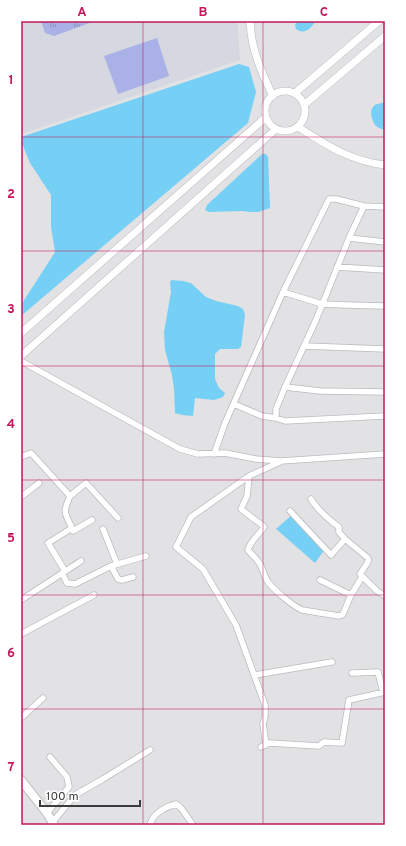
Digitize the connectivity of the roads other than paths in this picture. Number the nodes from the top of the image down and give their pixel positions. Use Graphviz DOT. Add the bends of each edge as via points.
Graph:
graph roads {
  1 [pos="250,21"];
  2 [pos="379,21"];
  3 [pos="385,36"];
  4 [pos="295,93"];
  5 [pos="273,96"];
  6 [pos="304,105"];
  7 [pos="266,117"];
  8 [pos="298,127"];
  9 [pos="276,129"];
  10 [pos="385,165"];
  11 [pos="364,206"];
  12 [pos="385,207"];
  13 [pos="349,238"];
  14 [pos="385,242"];
  15 [pos="337,267"];
  16 [pos="385,270"];
  17 [pos="283,292"];
  18 [pos="322,304"];
  19 [pos="385,306"];
  20 [pos="21,333"];
  21 [pos="304,346"];
  22 [pos="385,350"];
  23 [pos="21,356"];
  24 [pos="21,361"];
  25 [pos="284,387"];
  26 [pos="385,392"];
  27 [pos="234,404"];
  28 [pos="385,416"];
  29 [pos="276,418"];
  30 [pos="214,454"];
  31 [pos="385,454"];
  32 [pos="21,457"];
  33 [pos="281,461"];
  34 [pos="249,476"];
  35 [pos="39,483"];
  36 [pos="70,496"];
  37 [pos="21,497"];
  38 [pos="311,499"];
  39 [pos="290,511"];
  40 [pos="118,518"];
  41 [pos="92,520"];
  42 [pos="72,528"];
  43 [pos="104,529"];
  44 [pos="345,539"];
  45 [pos="146,556"];
  46 [pos="81,561"];
  47 [pos="114,565"];
  48 [pos="63,572"];
  49 [pos="133,577"];
  50 [pos="362,577"];
  51 [pos="320,580"];
  52 [pos="94,595"];
  53 [pos="351,595"];
  54 [pos="385,596"];
  55 [pos="21,600"];
  56 [pos="21,634"];
  57 [pos="332,662"];
  58 [pos="352,673"];
  59 [pos="254,675"];
  60 [pos="384,692"];
  61 [pos="43,698"];
  62 [pos="21,718"];
  63 [pos="150,750"];
  64 [pos="50,757"];
  65 [pos="21,780"];
  66 [pos="47,813"];
  67 [pos="53,824"];
  68 [pos="150,825"];
  69 [pos="193,825"];
  1 -- 5 [label="street" via="257,60"];
  2 -- 4 [label="street"];
  3 -- 6 [label="street"];
  4 -- 5 [label="street" via="282,91"];
  4 -- 6 [label="street"];
  5 -- 7 [label="street" via="266,104"];
  6 -- 8 [label="street" via="305,116"];
  7 -- 9 [label="street"];
  7 -- 20 [label="street"];
  8 -- 9 [label="street" via="286,132"];
  8 -- 10 [label="street" via="347,155 367,163"];
  9 -- 23 [label="street"];
  11 -- 12 [label="street"];
  11 -- 13 [label="street"];
  11 -- 17 [label="street" via="329,199"];
  13 -- 14 [label="street"];
  13 -- 15 [label="street"];
  15 -- 16 [label="street"];
  15 -- 18 [label="street"];
  17 -- 18 [label="street"];
  17 -- 27 [label="street"];
  18 -- 19 [label="street"];
  18 -- 21 [label="street"];
  21 -- 22 [label="street"];
  21 -- 25 [label="street"];
  24 -- 30 [label="street" via="180,449 198,454"];
  25 -- 26 [label="street" via="320,391"];
  25 -- 29 [label="street" via="276,409"];
  27 -- 29 [label="street" via="262,416"];
  27 -- 30 [label="street"];
  28 -- 29 [label="street" via="285,421"];
  30 -- 33 [label="street" via="225,453"];
  31 -- 33 [label="street"];
  32 -- 36 [label="street" via="31,453"];
  33 -- 34 [label="street"];
  34 -- 53 [label="street" via="247,496 241,509 264,527 248,550 258,560 272,586 297,608 339,616 343,614"];
  34 -- 59 [label="street" via="191,517 176,547 207,574 236,624"];
  35 -- 37 [label="street"];
  36 -- 40 [label="street" via="86,483"];
  36 -- 42 [label="street" via="65,509"];
  38 -- 44 [label="street" via="315,507 339,527 339,532"];
  39 -- 44 [label="street" via="332,555"];
  41 -- 42 [label="street" via="73,531"];
  42 -- 48 [label="street" via="48,543"];
  43 -- 47 [label="street"];
  44 -- 50 [label="street" via="368,558 360,574"];
  45 -- 47 [label="street"];
  46 -- 48 [label="street"];
  47 -- 48 [label="street" via="74,584 67,583"];
  47 -- 49 [label="street" via="118,579"];
  48 -- 55 [label="street"];
  50 -- 53 [label="street"];
  50 -- 54 [label="street"];
  51 -- 53 [label="street"];
  52 -- 56 [label="street"];
  57 -- 59 [label="street"];
  58 -- 60 [label="street" via="378,672"];
  59 -- 60 [label="street" via="265,705 263,746 269,743 319,746 324,742 342,743 349,700"];
  61 -- 62 [label="street"];
  63 -- 67 [label="street" via="75,795"];
  64 -- 66 [label="street" via="68,777 69,788"];
  65 -- 66 [label="main road"];
  66 -- 67 [label="main road"];
  68 -- 69 [label="street" via="156,814 176,804"];
}
